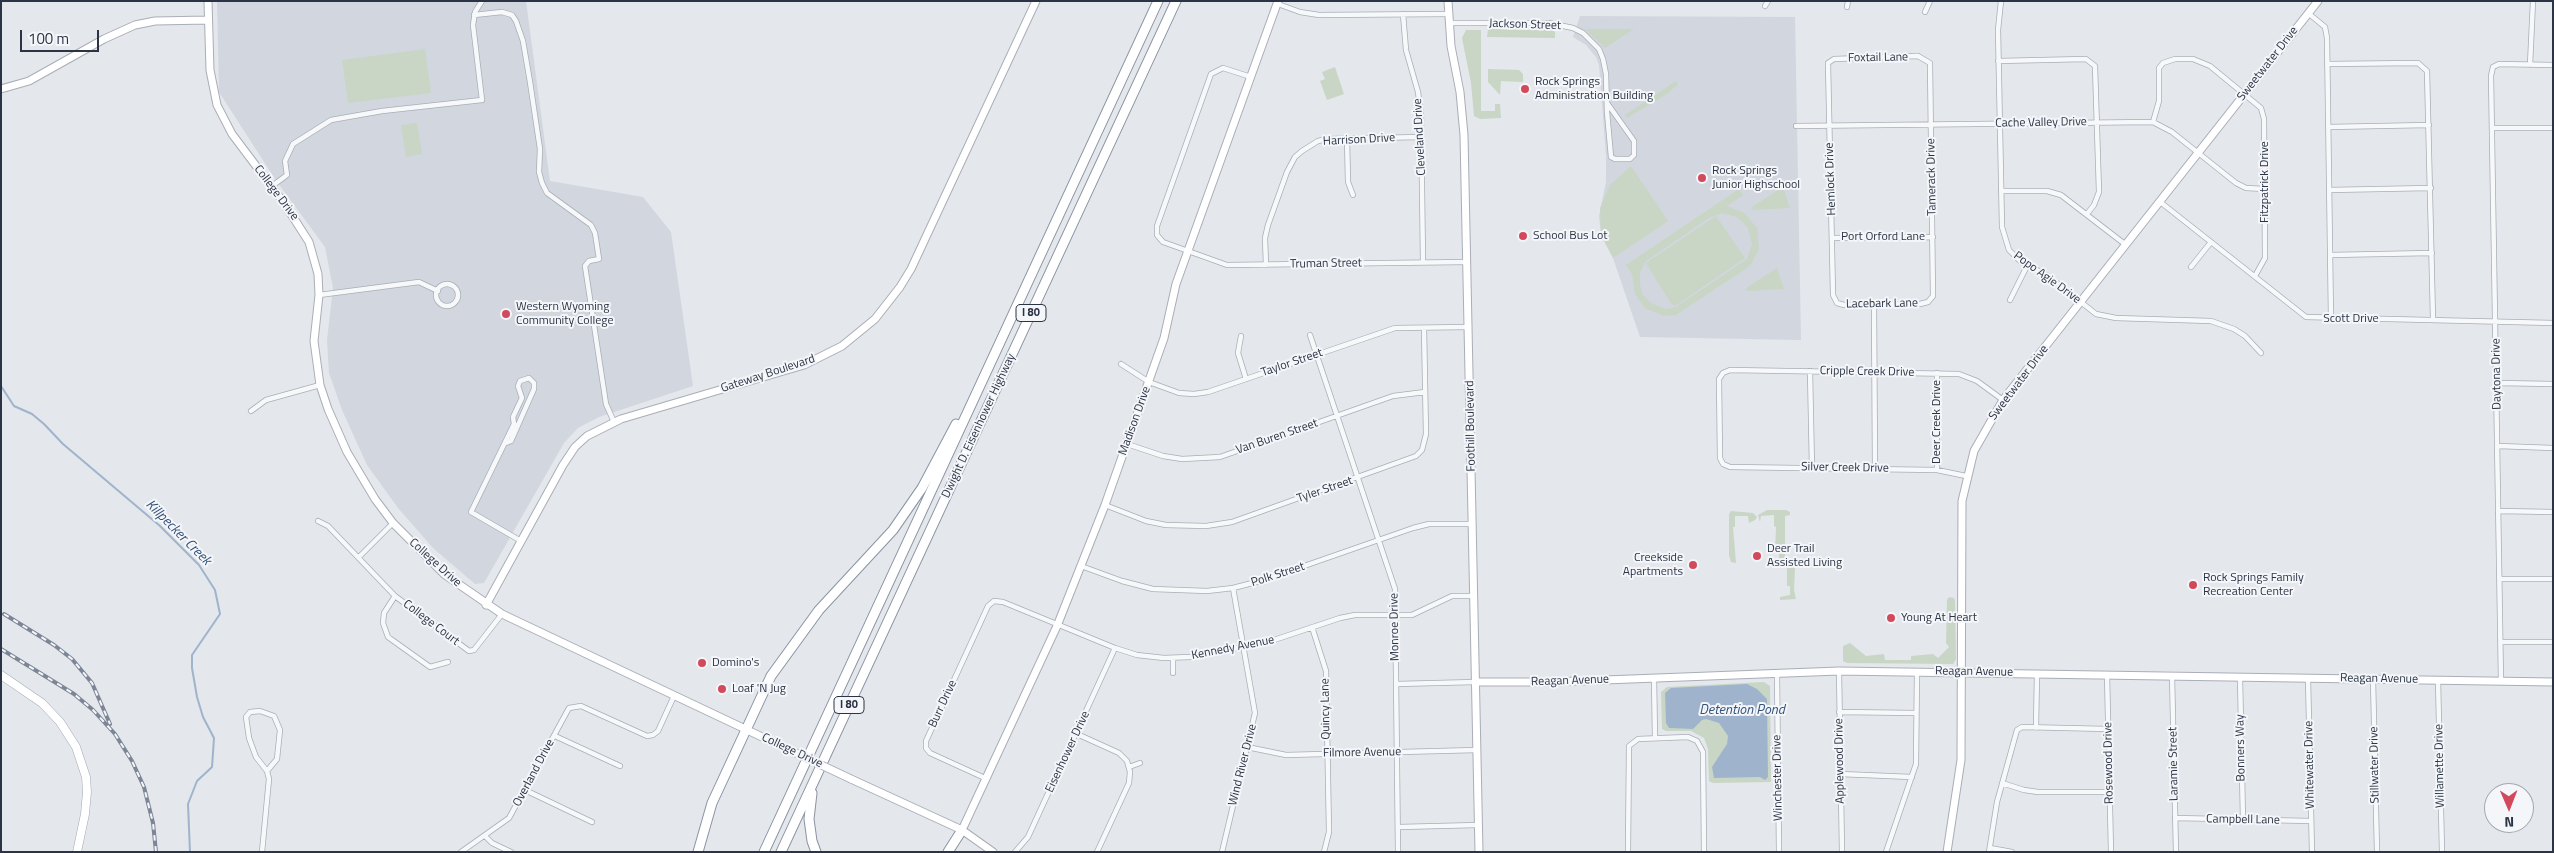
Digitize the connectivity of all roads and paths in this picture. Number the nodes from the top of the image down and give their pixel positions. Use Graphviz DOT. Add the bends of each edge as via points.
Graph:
graph roads {
  1 [pos="208,1"];
  2 [pos="482,1"];
  3 [pos="1036,1"];
  4 [pos="1158,1"];
  5 [pos="1176,1"];
  6 [pos="1448,1"];
  7 [pos="1930,1"];
  8 [pos="2001,1"];
  9 [pos="2318,1"];
  10 [pos="2533,1"];
  11 [pos="1278,2"];
  12 [pos="1925,12"];
  13 [pos="2308,13"];
  14 [pos="1403,14"];
  15 [pos="1448,14"];
  16 [pos="474,15"];
  17 [pos="208,20"];
  18 [pos="1449,23"];
  19 [pos="1927,60"];
  20 [pos="1998,61"];
  21 [pos="1828,63"];
  22 [pos="2327,64"];
  23 [pos="2530,65"];
  24 [pos="2553,65"];
  25 [pos="1251,77"];
  26 [pos="1,89"];
  27 [pos="2245,93"];
  28 [pos="1607,102"];
  29 [pos="2097,122"];
  30 [pos="2153,122"];
  31 [pos="1932,124"];
  32 [pos="2000,124"];
  33 [pos="2429,125"];
  34 [pos="1796,126"];
  35 [pos="1829,127"];
  36 [pos="2328,127"];
  37 [pos="2492,128"];
  38 [pos="2553,128"];
  39 [pos="1421,137"];
  40 [pos="1347,139"];
  41 [pos="2198,153"];
  42 [pos="272,186"];
  43 [pos="2430,188"];
  44 [pos="2265,189"];
  45 [pos="2329,190"];
  46 [pos="2001,191"];
  47 [pos="1353,195"];
  48 [pos="2159,201"];
  49 [pos="2087,214"];
  50 [pos="1933,237"];
  51 [pos="1832,238"];
  52 [pos="2211,242"];
  53 [pos="2126,245"];
  54 [pos="1187,253"];
  55 [pos="2432,253"];
  56 [pos="2330,255"];
  57 [pos="1423,262"];
  58 [pos="1467,262"];
  59 [pos="1266,265"];
  60 [pos="2027,266"];
  61 [pos="2191,267"];
  62 [pos="2254,276"];
  63 [pos="438,291"];
  64 [pos="319,295"];
  65 [pos="1832,295"];
  66 [pos="1933,296"];
  67 [pos="2010,300"];
  68 [pos="2081,302"];
  69 [pos="1874,304"];
  70 [pos="2331,319"];
  71 [pos="2433,319"];
  72 [pos="2496,320"];
  73 [pos="2553,323"];
  74 [pos="1469,327"];
  75 [pos="1424,328"];
  76 [pos="1310,335"];
  77 [pos="1241,336"];
  78 [pos="1002,340"];
  79 [pos="2261,353"];
  80 [pos="1315,355"];
  81 [pos="1120,364"];
  82 [pos="1810,371"];
  83 [pos="1873,371"];
  84 [pos="1937,373"];
  85 [pos="1246,379"];
  86 [pos="1149,382"];
  87 [pos="2498,383"];
  88 [pos="2553,384"];
  89 [pos="320,385"];
  90 [pos="1425,392"];
  91 [pos="2004,400"];
  92 [pos="251,411"];
  93 [pos="1337,416"];
  94 [pos="614,422"];
  95 [pos="506,443"];
  96 [pos="1127,444"];
  97 [pos="2498,446"];
  98 [pos="2553,448"];
  99 [pos="1723,464"];
  100 [pos="1812,468"];
  101 [pos="1875,469"];
  102 [pos="1937,470"];
  103 [pos="1966,476"];
  104 [pos="1358,478"];
  105 [pos="1105,506"];
  106 [pos="2499,511"];
  107 [pos="2553,512"];
  108 [pos="318,521"];
  109 [pos="393,523"];
  110 [pos="1472,524"];
  111 [pos="1380,540"];
  112 [pos="521,541"];
  113 [pos="359,557"];
  114 [pos="1081,566"];
  115 [pos="2500,578"];
  116 [pos="2553,579"];
  117 [pos="1233,588"];
  118 [pos="395,596"];
  119 [pos="1474,596"];
  120 [pos="994,601"];
  121 [pos="486,605"];
  122 [pos="502,614"];
  123 [pos="1395,615"];
  124 [pos="1057,626"];
  125 [pos="1312,627"];
  126 [pos="2501,642"];
  127 [pos="2553,642"];
  128 [pos="1244,646"];
  129 [pos="1115,648"];
  130 [pos="1173,658"];
  131 [pos="448,662"];
  132 [pos="1839,670"];
  133 [pos="1917,671"];
  134 [pos="1963,672"];
  135 [pos="1174,673"];
  136 [pos="1777,673"];
  137 [pos="2037,673"];
  138 [pos="2107,674"];
  139 [pos="1,675"];
  140 [pos="2172,676"];
  141 [pos="2240,677"];
  142 [pos="1654,678"];
  143 [pos="2308,678"];
  144 [pos="2373,679"];
  145 [pos="2438,680"];
  146 [pos="2501,681"];
  147 [pos="1476,682"];
  148 [pos="2553,682"];
  149 [pos="1396,684"];
  150 [pos="674,696"];
  151 [pos="1839,712"];
  152 [pos="1916,712"];
  153 [pos="2036,728"];
  154 [pos="2108,729"];
  155 [pos="747,730"];
  156 [pos="1077,734"];
  157 [pos="555,736"];
  158 [pos="1656,738"];
  159 [pos="1247,746"];
  160 [pos="1477,750"];
  161 [pos="1397,752"];
  162 [pos="1327,754"];
  163 [pos="1140,763"];
  164 [pos="620,766"];
  165 [pos="1129,767"];
  166 [pos="268,771"];
  167 [pos="1840,774"];
  168 [pos="1912,777"];
  169 [pos="987,779"];
  170 [pos="2002,783"];
  171 [pos="812,785"];
  172 [pos="525,790"];
  173 [pos="2110,792"];
  174 [pos="2175,818"];
  175 [pos="2243,820"];
  176 [pos="2311,821"];
  177 [pos="592,822"];
  178 [pos="1478,825"];
  179 [pos="1399,827"];
  180 [pos="962,830"];
  181 [pos="485,836"];
  182 [pos="1990,850"];
  183 [pos="78,851"];
  184 [pos="262,852"];
  185 [pos="462,852"];
  186 [pos="511,852"];
  187 [pos="698,852"];
  188 [pos="764,852"];
  189 [pos="781,852"];
  190 [pos="816,852"];
  191 [pos="948,852"];
  192 [pos="955,852"];
  193 [pos="993,852"];
  194 [pos="1014,852"];
  195 [pos="1097,852"];
  196 [pos="1222,852"];
  197 [pos="1324,852"];
  198 [pos="1398,852"];
  199 [pos="1479,852"];
  200 [pos="1628,852"];
  201 [pos="1704,852"];
  202 [pos="1779,852"];
  203 [pos="1842,852"];
  204 [pos="1886,852"];
  205 [pos="1947,852"];
  206 [pos="2012,852"];
  207 [pos="2110,852"];
  208 [pos="2176,852"];
  209 [pos="2312,852"];
  210 [pos="2376,852"];
  211 [pos="2442,852"];
  1 -- 17 [label="main road, College Drive"];
  2 -- 16 [label="street"];
  3 -- 94 [label="main road, Gateway Boulevard" via="912,269 875,318 842,346 804,365"];
  4 -- 78 [label="highway, Dwight D. Eisenhower Highway / I 80"];
  5 -- 171 [label="highway, Dwight D. Eisenhower Highway / I 80"];
  6 -- 15 [label="main road, Foothill Boulevard"];
  7 -- 12 [label="street"];
  8 -- 20 [label="street, Popo Agie Drive"];
  9 -- 13 [label="main road, Sweetwater Drive"];
  10 -- 23 [label="street"];
  11 -- 14 [label="street" via="1309,14"];
  11 -- 25 [label="main road, Madison Drive"];
  13 -- 22 [label="street" via="2324,27"];
  13 -- 27 [label="main road, Sweetwater Drive"];
  14 -- 15 [label="street"];
  14 -- 39 [label="street, Cleveland Drive" via="1406,50 1420,102"];
  15 -- 18 [label="main road, Foothill Boulevard"];
  16 -- 42 [label="street" via="482,100 331,120 293,144 285,161 287,175"];
  16 -- 94 [label="street" via="502,12 516,20 530,82 542,183 547,193 590,225 595,234 599,259 589,261 585,266 606,404"];
  17 -- 26 [label="main road" via="155,21 134,25 29,81"];
  17 -- 42 [label="main road, College Drive" via="210,70 217,105 232,134"];
  18 -- 28 [label="street, Jackson Street" via="1549,24 1573,28 1591,41 1603,59"];
  18 -- 58 [label="main road, Foothill Boulevard" via="1464,135"];
  19 -- 21 [label="street, Foxtail Lane" via="1918,56 1834,59"];
  19 -- 31 [label="street, Tamerack Drive" via="1930,63"];
  20 -- 29 [label="street" via="2086,60 2097,71"];
  20 -- 32 [label="street, Popo Agie Drive"];
  21 -- 35 [label="street, Hemlock Drive"];
  22 -- 33 [label="street" via="2422,64 2428,76"];
  22 -- 36 [label="street"];
  23 -- 24 [label="street"];
  23 -- 37 [label="street, Daytona Drive" via="2500,64 2494,67 2491,76"];
  25 -- 54 [label="main road, Madison Drive"];
  25 -- 54 [label="street, Truman Street" via="1228,68 1211,74 1156,231 1163,242"];
  27 -- 30 [label="street, Fitzpatrick Drive" via="2201,62 2186,58 2168,60 2159,68 2159,101"];
  27 -- 41 [label="main road, Sweetwater Drive"];
  27 -- 44 [label="street, Fitzpatrick Drive" via="2263,113"];
  28 -- 28 [label="street, Jackson Street" via="1611,157 1630,159 1634,156 1634,141"];
  29 -- 30 [label="street, Cache Valley Drive"];
  29 -- 32 [label="street, Cache Valley Drive"];
  29 -- 49 [label="street" via="2099,192"];
  30 -- 41 [label="street, Cache Valley Drive" via="2172,132"];
  31 -- 32 [label="street, Cache Valley Drive"];
  31 -- 35 [label="street, Cache Valley Drive"];
  31 -- 50 [label="street, Tamerack Drive"];
  32 -- 46 [label="street, Popo Agie Drive"];
  33 -- 36 [label="street"];
  33 -- 43 [label="street"];
  34 -- 35 [label="street, Cache Valley Drive"];
  35 -- 51 [label="street, Hemlock Drive"];
  36 -- 45 [label="street"];
  37 -- 38 [label="street"];
  37 -- 72 [label="street, Daytona Drive"];
  39 -- 40 [label="street, Harrison Drive"];
  39 -- 57 [label="street, Cleveland Drive"];
  40 -- 47 [label="street" via="1348,182"];
  40 -- 59 [label="street, Harrison Drive" via="1318,141 1291,162 1266,231"];
  41 -- 44 [label="street, Cache Valley Drive" via="2241,185"];
  41 -- 48 [label="main road, Sweetwater Drive"];
  42 -- 64 [label="main road, College Drive" via="309,242 318,274"];
  43 -- 45 [label="street"];
  43 -- 55 [label="street"];
  44 -- 62 [label="street, Fitzpatrick Drive" via="2265,258"];
  45 -- 56 [label="street"];
  46 -- 49 [label="street" via="2054,192"];
  46 -- 60 [label="street, Popo Agie Drive" via="2005,242 2014,256"];
  48 -- 52 [label="street, Scott Drive"];
  48 -- 53 [label="main road, Sweetwater Drive"];
  49 -- 53 [label="street"];
  50 -- 51 [label="street, Port Orford Lane"];
  50 -- 66 [label="street, Tamerack Drive"];
  51 -- 65 [label="street, Hemlock Drive"];
  52 -- 61 [label="street"];
  52 -- 62 [label="street, Scott Drive"];
  53 -- 68 [label="main road, Sweetwater Drive"];
  54 -- 59 [label="street, Truman Street" via="1227,265"];
  54 -- 86 [label="main road, Madison Drive"];
  55 -- 56 [label="street"];
  55 -- 71 [label="street"];
  56 -- 70 [label="street"];
  57 -- 58 [label="street, Truman Street"];
  57 -- 59 [label="street, Truman Street"];
  58 -- 74 [label="main road, Foothill Boulevard"];
  60 -- 67 [label="street"];
  60 -- 68 [label="street, Popo Agie Drive" via="2048,276"];
  62 -- 70 [label="street, Scott Drive" via="2306,317"];
  63 -- 63 [label="street" via="438,300 444,305 451,305 458,298 457,290 449,284"];
  63 -- 64 [label="street" via="418,282"];
  64 -- 89 [label="main road, College Drive" via="314,342"];
  65 -- 69 [label="street, Lacebark Lane" via="1837,303 1844,306"];
  66 -- 69 [label="street, Lacebark Lane" via="1920,304"];
  68 -- 79 [label="street, Popo Agie Drive" via="2096,314 2106,317 2221,323 2245,336"];
  68 -- 91 [label="main road, Sweetwater Drive"];
  69 -- 83 [label="street"];
  70 -- 71 [label="street, Scott Drive"];
  71 -- 72 [label="street, Scott Drive"];
  72 -- 73 [label="street, Scott Drive"];
  72 -- 87 [label="street, Daytona Drive"];
  74 -- 75 [label="street, Taylor Street"];
  74 -- 110 [label="main road, Foothill Boulevard"];
  75 -- 80 [label="street, Taylor Street" via="1395,328"];
  75 -- 90 [label="street, Tyler Street"];
  76 -- 80 [label="street, Monroe Drive"];
  77 -- 85 [label="street" via="1238,353"];
  78 -- 155 [label="highway, I 80" via="922,488 893,530 814,618 772,676"];
  78 -- 188 [label="highway, Dwight D. Eisenhower Highway / I 80"];
  80 -- 85 [label="street, Taylor Street"];
  80 -- 93 [label="street, Monroe Drive"];
  81 -- 86 [label="street, Taylor Street"];
  82 -- 83 [label="street, Cripple Creek Drive"];
  82 -- 99 [label="street, Cripple Creek Drive" via="1730,370 1723,373 1719,379 1720,458"];
  82 -- 100 [label="street"];
  83 -- 84 [label="street, Cripple Creek Drive"];
  83 -- 101 [label="street"];
  84 -- 91 [label="street, Cripple Creek Drive" via="1969,377"];
  84 -- 102 [label="street, Deer Creek Drive"];
  85 -- 86 [label="street, Taylor Street" via="1194,394 1180,393"];
  86 -- 96 [label="main road, Madison Drive"];
  87 -- 88 [label="street"];
  87 -- 97 [label="street, Daytona Drive"];
  89 -- 92 [label="street" via="266,400"];
  89 -- 109 [label="main road, College Drive" via="350,459"];
  90 -- 93 [label="street, Van Buren Street" via="1393,396"];
  90 -- 104 [label="street, Tyler Street" via="1426,434 1422,450 1407,461"];
  91 -- 103 [label="main road, Sweetwater Drive" via="1981,438"];
  93 -- 96 [label="street, Van Buren Street" via="1206,458 1163,456"];
  93 -- 104 [label="street, Monroe Drive"];
  94 -- 112 [label="main road, Gateway Boulevard" via="601,427 575,446"];
  95 -- 95 [label="street" via="511,441 534,389 529,378 518,384 522,398"];
  95 -- 112 [label="street" via="471,512"];
  96 -- 105 [label="main road, Madison Drive"];
  97 -- 98 [label="street"];
  97 -- 106 [label="street, Daytona Drive"];
  99 -- 100 [label="street, Silver Creek Drive"];
  100 -- 101 [label="street, Silver Creek Drive"];
  101 -- 102 [label="street, Silver Creek Drive"];
  102 -- 103 [label="street, Silver Creek Drive"];
  103 -- 134 [label="main road, Sweetwater Drive" via="1962,502"];
  104 -- 105 [label="street, Tyler Street" via="1232,522 1206,526 1166,525"];
  104 -- 111 [label="street, Monroe Drive"];
  105 -- 114 [label="main road, Madison Drive"];
  106 -- 107 [label="street"];
  106 -- 115 [label="street, Daytona Drive"];
  108 -- 113 [label="street, College Court" via="328,526"];
  109 -- 113 [label="street"];
  109 -- 121 [label="main road, College Drive" via="444,574"];
  110 -- 111 [label="street, Polk Street" via="1429,524"];
  110 -- 119 [label="main road, Foothill Boulevard"];
  111 -- 117 [label="street, Polk Street"];
  111 -- 123 [label="street, Monroe Drive" via="1395,588"];
  112 -- 121 [label="main road, Gateway Boulevard"];
  113 -- 118 [label="street, College Court"];
  114 -- 117 [label="street, Polk Street" via="1153,589 1181,592"];
  114 -- 124 [label="main road, Madison Drive"];
  115 -- 116 [label="street"];
  115 -- 126 [label="street, Daytona Drive"];
  117 -- 128 [label="street, Wind River Drive"];
  118 -- 122 [label="street, College Court" via="469,651 474,650"];
  118 -- 131 [label="street" via="384,613 383,623 388,638 430,667"];
  119 -- 123 [label="street, Kennedy Avenue" via="1452,596 1423,611"];
  119 -- 147 [label="main road, Foothill Boulevard"];
  120 -- 124 [label="street, Kennedy Avenue"];
  120 -- 169 [label="street, Burr Drive" via="988,606 926,741 930,753"];
  121 -- 122 [label="main road, College Drive"];
  122 -- 150 [label="main road, College Drive"];
  123 -- 125 [label="street, Kennedy Avenue" via="1355,615"];
  123 -- 149 [label="street, Monroe Drive"];
  124 -- 129 [label="street, Kennedy Avenue"];
  124 -- 169 [label="main road, Madison Drive"];
  125 -- 128 [label="street, Kennedy Avenue" via="1268,642"];
  125 -- 162 [label="street, Quincy Lane" via="1326,672"];
  126 -- 127 [label="street"];
  126 -- 146 [label="street, Daytona Drive"];
  128 -- 130 [label="street, Kennedy Avenue"];
  128 -- 159 [label="street, Wind River Drive" via="1255,712"];
  129 -- 130 [label="street, Kennedy Avenue" via="1137,655"];
  129 -- 156 [label="street, Eisenhower Drive"];
  130 -- 135 [label="street"];
  132 -- 133 [label="main road, Reagan Avenue"];
  132 -- 136 [label="main road, Reagan Avenue"];
  132 -- 151 [label="street, Applewood Drive"];
  133 -- 134 [label="main road, Reagan Avenue"];
  133 -- 152 [label="street"];
  134 -- 137 [label="main road, Reagan Avenue"];
  134 -- 205 [label="main road, Sweetwater Drive" via="1960,778"];
  136 -- 142 [label="main road, Reagan Avenue"];
  136 -- 202 [label="street, Winchester Drive"];
  137 -- 138 [label="main road, Reagan Avenue"];
  137 -- 153 [label="street"];
  138 -- 140 [label="main road, Reagan Avenue"];
  138 -- 154 [label="street, Rosewood Drive"];
  139 -- 183 [label="main road" via="42,702 76,747 86,777 87,792"];
  140 -- 141 [label="main road, Reagan Avenue"];
  140 -- 174 [label="street, Laramie Street"];
  141 -- 143 [label="main road, Reagan Avenue"];
  141 -- 175 [label="street, Bonners Way"];
  142 -- 147 [label="main road, Reagan Avenue"];
  142 -- 158 [label="street"];
  143 -- 144 [label="main road, Reagan Avenue"];
  143 -- 176 [label="street, Whitewater Drive"];
  144 -- 145 [label="main road, Reagan Avenue"];
  144 -- 210 [label="street, Stillwater Drive"];
  145 -- 146 [label="main road, Reagan Avenue"];
  145 -- 211 [label="street, Willamette Drive"];
  146 -- 148 [label="main road, Reagan Avenue"];
  147 -- 149 [label="street, Reagan Avenue"];
  147 -- 160 [label="main road, Foothill Boulevard"];
  149 -- 161 [label="street, Monroe Drive"];
  150 -- 155 [label="main road, College Drive"];
  150 -- 157 [label="street, Overland Drive" via="654,735 647,736 581,706 574,706 569,708"];
  151 -- 152 [label="street"];
  151 -- 167 [label="street, Applewood Drive"];
  152 -- 168 [label="street" via="1916,764"];
  153 -- 154 [label="street"];
  153 -- 170 [label="street" via="2017,730"];
  154 -- 173 [label="street, Rosewood Drive"];
  155 -- 180 [label="main road, College Drive, bridge"];
  155 -- 187 [label="highway, I 80" via="712,803"];
  156 -- 165 [label="street" via="1119,753"];
  156 -- 194 [label="street, Eisenhower Drive" via="1028,838"];
  157 -- 164 [label="street"];
  157 -- 172 [label="street, Overland Drive"];
  158 -- 200 [label="street" via="1634,740 1629,746"];
  158 -- 201 [label="street" via="1694,739 1702,747"];
  159 -- 162 [label="street, Filmore Avenue" via="1286,754"];
  159 -- 196 [label="street, Wind River Drive"];
  160 -- 161 [label="street, Filmore Avenue"];
  160 -- 178 [label="main road, Foothill Boulevard"];
  161 -- 162 [label="street, Filmore Avenue"];
  161 -- 179 [label="street, Monroe Drive"];
  162 -- 197 [label="street, Quincy Lane" via="1328,832"];
  163 -- 165 [label="street"];
  165 -- 195 [label="street" via="1129,783"];
  166 -- 166 [label="street" via="277,759 280,730 274,716 260,711 250,712 246,717 249,738 256,757"];
  166 -- 184 [label="street"];
  167 -- 168 [label="street"];
  167 -- 203 [label="street, Applewood Drive"];
  168 -- 204 [label="street"];
  169 -- 180 [label="main road, Madison Drive"];
  170 -- 173 [label="street" via="2038,792"];
  170 -- 182 [label="street"];
  171 -- 189 [label="highway, Dwight D. Eisenhower Highway / I 80"];
  171 -- 190 [label="highway, I 80" via="809,818"];
  172 -- 177 [label="street"];
  172 -- 181 [label="street, Overland Drive" via="509,818"];
  173 -- 207 [label="street, Rosewood Drive"];
  174 -- 175 [label="street, Campbell Lane"];
  174 -- 208 [label="street, Laramie Street"];
  175 -- 176 [label="street, Campbell Lane"];
  176 -- 209 [label="street, Whitewater Drive"];
  178 -- 179 [label="street"];
  178 -- 199 [label="main road, Foothill Boulevard"];
  179 -- 198 [label="street, Monroe Drive"];
  180 -- 191 [label="highway"];
  180 -- 192 [label="highway"];
  180 -- 193 [label="main road, College Drive"];
  181 -- 185 [label="street, Overland Drive"];
  181 -- 186 [label="street"];
  182 -- 206 [label="street"];
}
